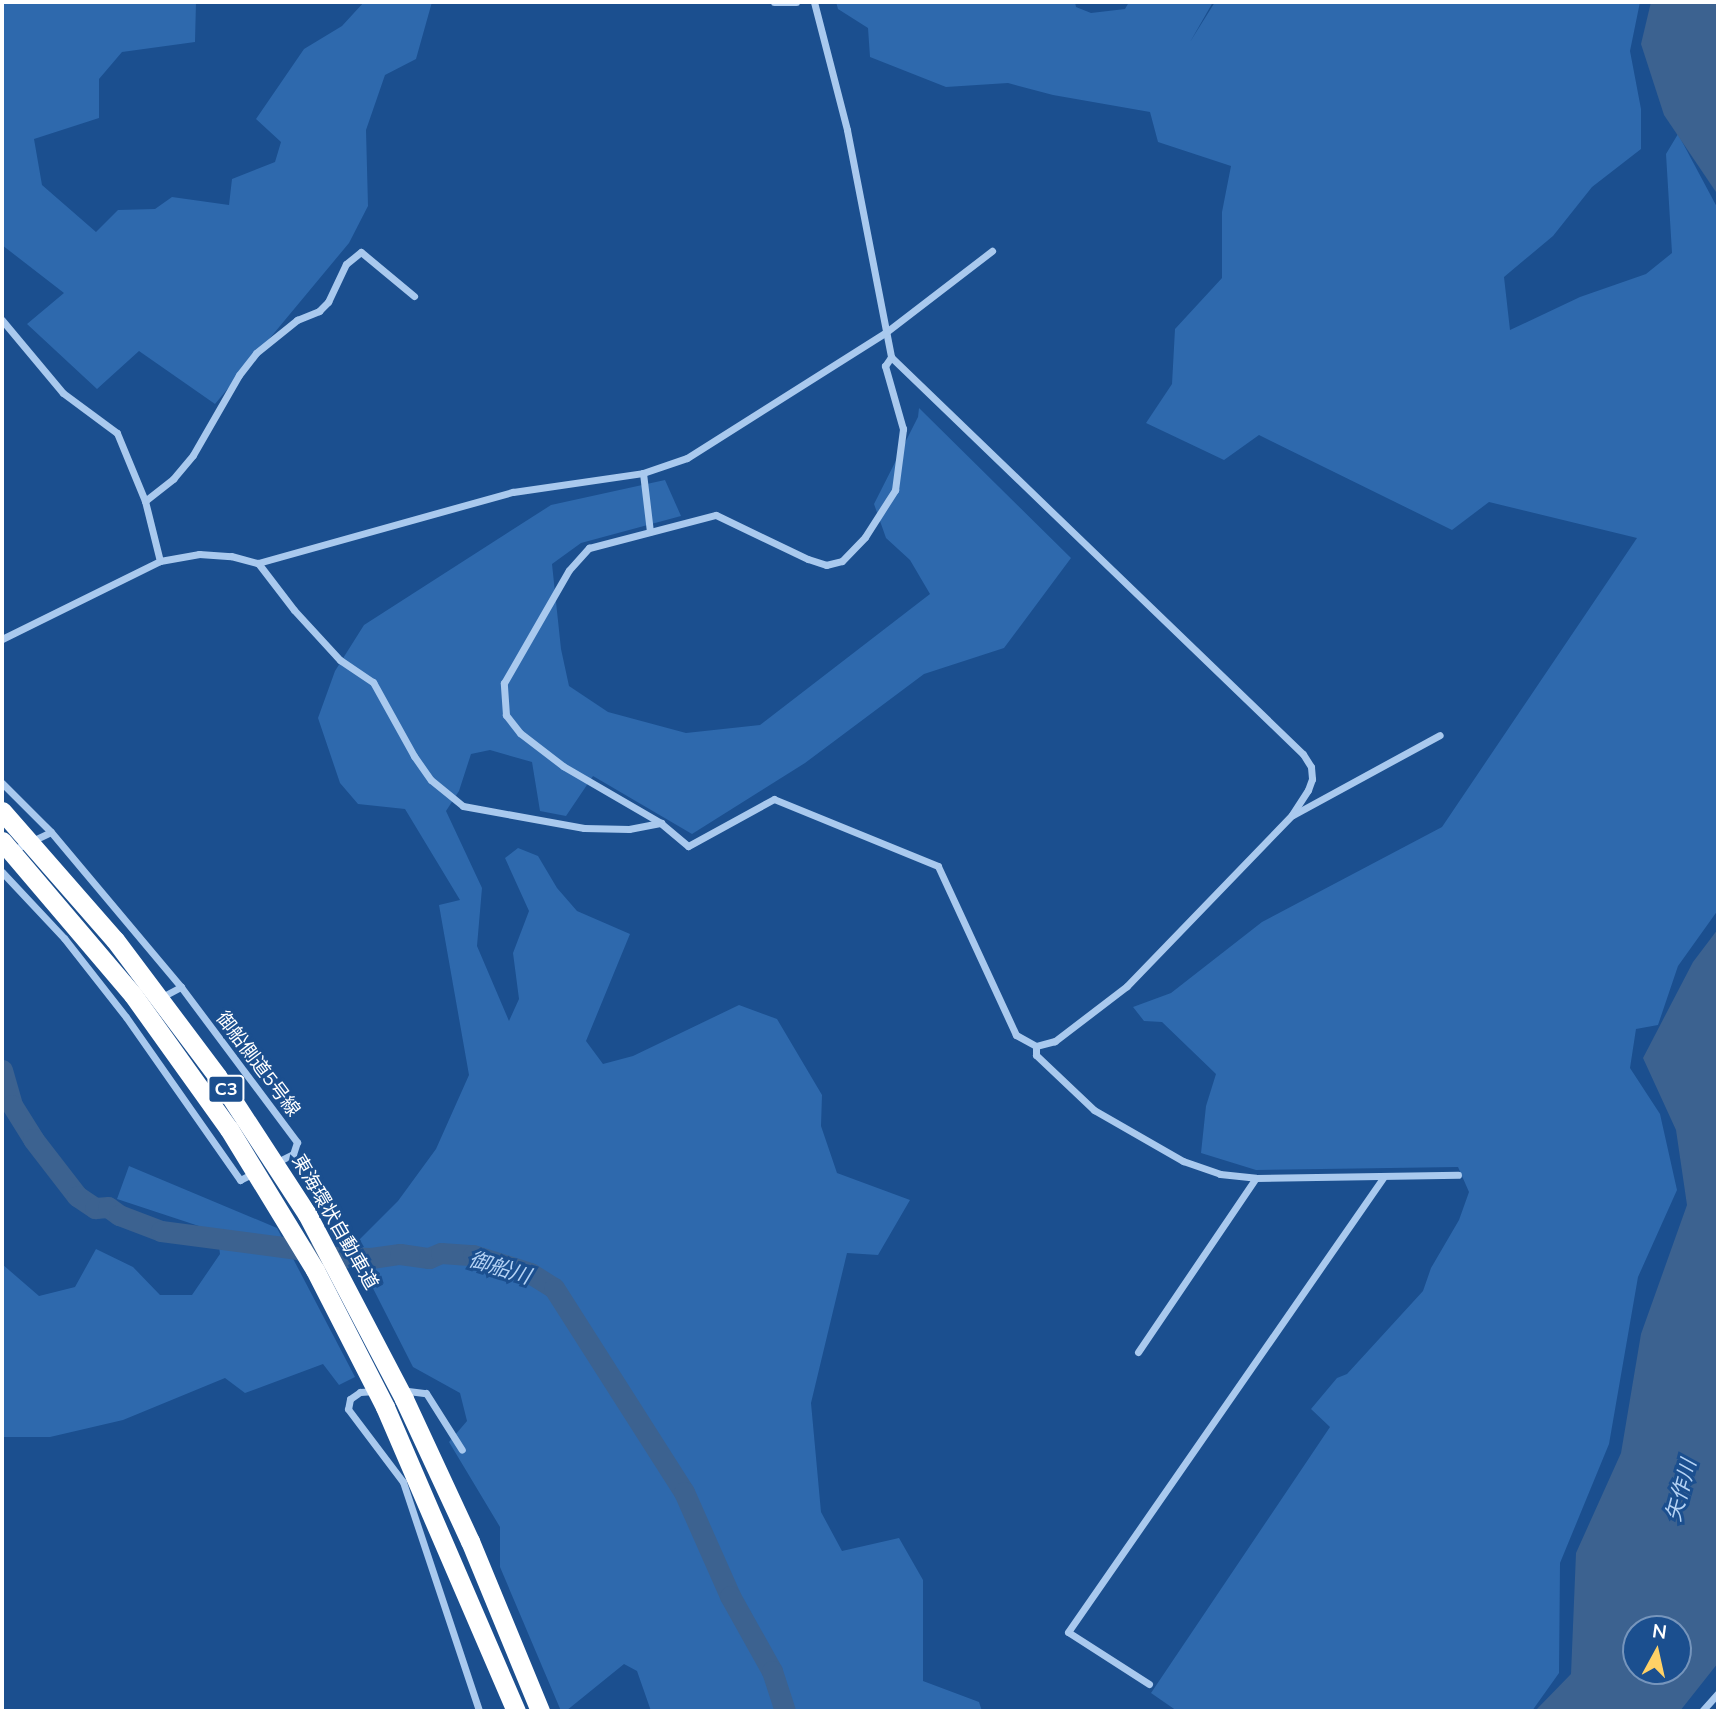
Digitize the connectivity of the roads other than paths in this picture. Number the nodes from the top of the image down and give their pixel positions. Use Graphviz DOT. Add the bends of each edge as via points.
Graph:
graph roads {
  1 [pos="775,2"];
  2 [pos="796,2"];
  3 [pos="814,2"];
  4 [pos="992,251"];
  5 [pos="414,296"];
  6 [pos="2,320"];
  7 [pos="885,333"];
  8 [pos="891,356"];
  9 [pos="643,473"];
  10 [pos="145,501"];
  11 [pos="650,532"];
  12 [pos="160,561"];
  13 [pos="258,563"];
  14 [pos="2,639"];
  15 [pos="1440,735"];
  16 [pos="2,783"];
  17 [pos="2,811"];
  18 [pos="1292,816"];
  19 [pos="661,823"];
  20 [pos="51,832"];
  21 [pos="2,841"];
  22 [pos="2,855"];
  23 [pos="2,872"];
  24 [pos="181,987"];
  25 [pos="126,1017"];
  26 [pos="1036,1046"];
  27 [pos="1458,1175"];
  28 [pos="1256,1178"];
  29 [pos="1383,1178"];
  30 [pos="1138,1352"];
  31 [pos="462,1450"];
  32 [pos="1149,1684"];
  33 [pos="1718,1693"];
  34 [pos="479,1711"];
  35 [pos="516,1711"];
  36 [pos="540,1711"];
  37 [pos="1702,1711"];
  1 -- 2 [label="street"];
  3 -- 7 [label="street" via="847,130"];
  4 -- 7 [label="street"];
  5 -- 10 [label="street" via="361,252 346,264 328,302 256,353 193,455 173,480"];
  6 -- 10 [label="street" via="63,394 117,433"];
  7 -- 8 [label="street"];
  7 -- 9 [label="street" via="687,458"];
  8 -- 11 [label="street" via="886,366 903,429 895,490 865,537 842,561 826,565 808,559 716,515"];
  8 -- 18 [label="street" via="1303,754 1312,779"];
  9 -- 11 [label="street"];
  9 -- 13 [label="street" via="513,492"];
  10 -- 12 [label="street"];
  11 -- 19 [label="street" via="589,548 569,570 504,683 506,715 520,733 563,766"];
  12 -- 13 [label="street" via="199,554"];
  12 -- 14 [label="street"];
  13 -- 19 [label="street" via="340,660 373,682 431,780 463,806 584,828 629,829"];
  15 -- 18 [label="street"];
  16 -- 20 [label="street, 御船側道5号線"];
  17 -- 36 [label="highway, 東海環状自動車道 / C3, bridge" via="132,962 232,1098 307,1214 404,1399"];
  18 -- 26 [label="street" via="1127,986 1055,1041"];
  19 -- 26 [label="street" via="688,846 774,799 938,866 1016,1035"];
  20 -- 22 [label="street"];
  20 -- 24 [label="street, 御船側道5号線"];
  21 -- 35 [label="highway, C3, bridge" via="133,995 229,1129 316,1270 386,1407"];
  23 -- 25 [label="street, 御船側道5号線" via="64,938"];
  24 -- 25 [label="street"];
  24 -- 25 [label="street, 御船側道5号線" via="297,1142 293,1154 240,1180"];
  26 -- 28 [label="street" via="1036,1055 1094,1110 1132,1133 1183,1161 1220,1174"];
  27 -- 29 [label="street"];
  28 -- 29 [label="street"];
  28 -- 30 [label="street"];
  29 -- 32 [label="street" via="1068,1632"];
  31 -- 34 [label="street" via="426,1393 415,1389 360,1392 350,1399 348,1409 403,1482"];
  33 -- 37 [label="street"];
}
